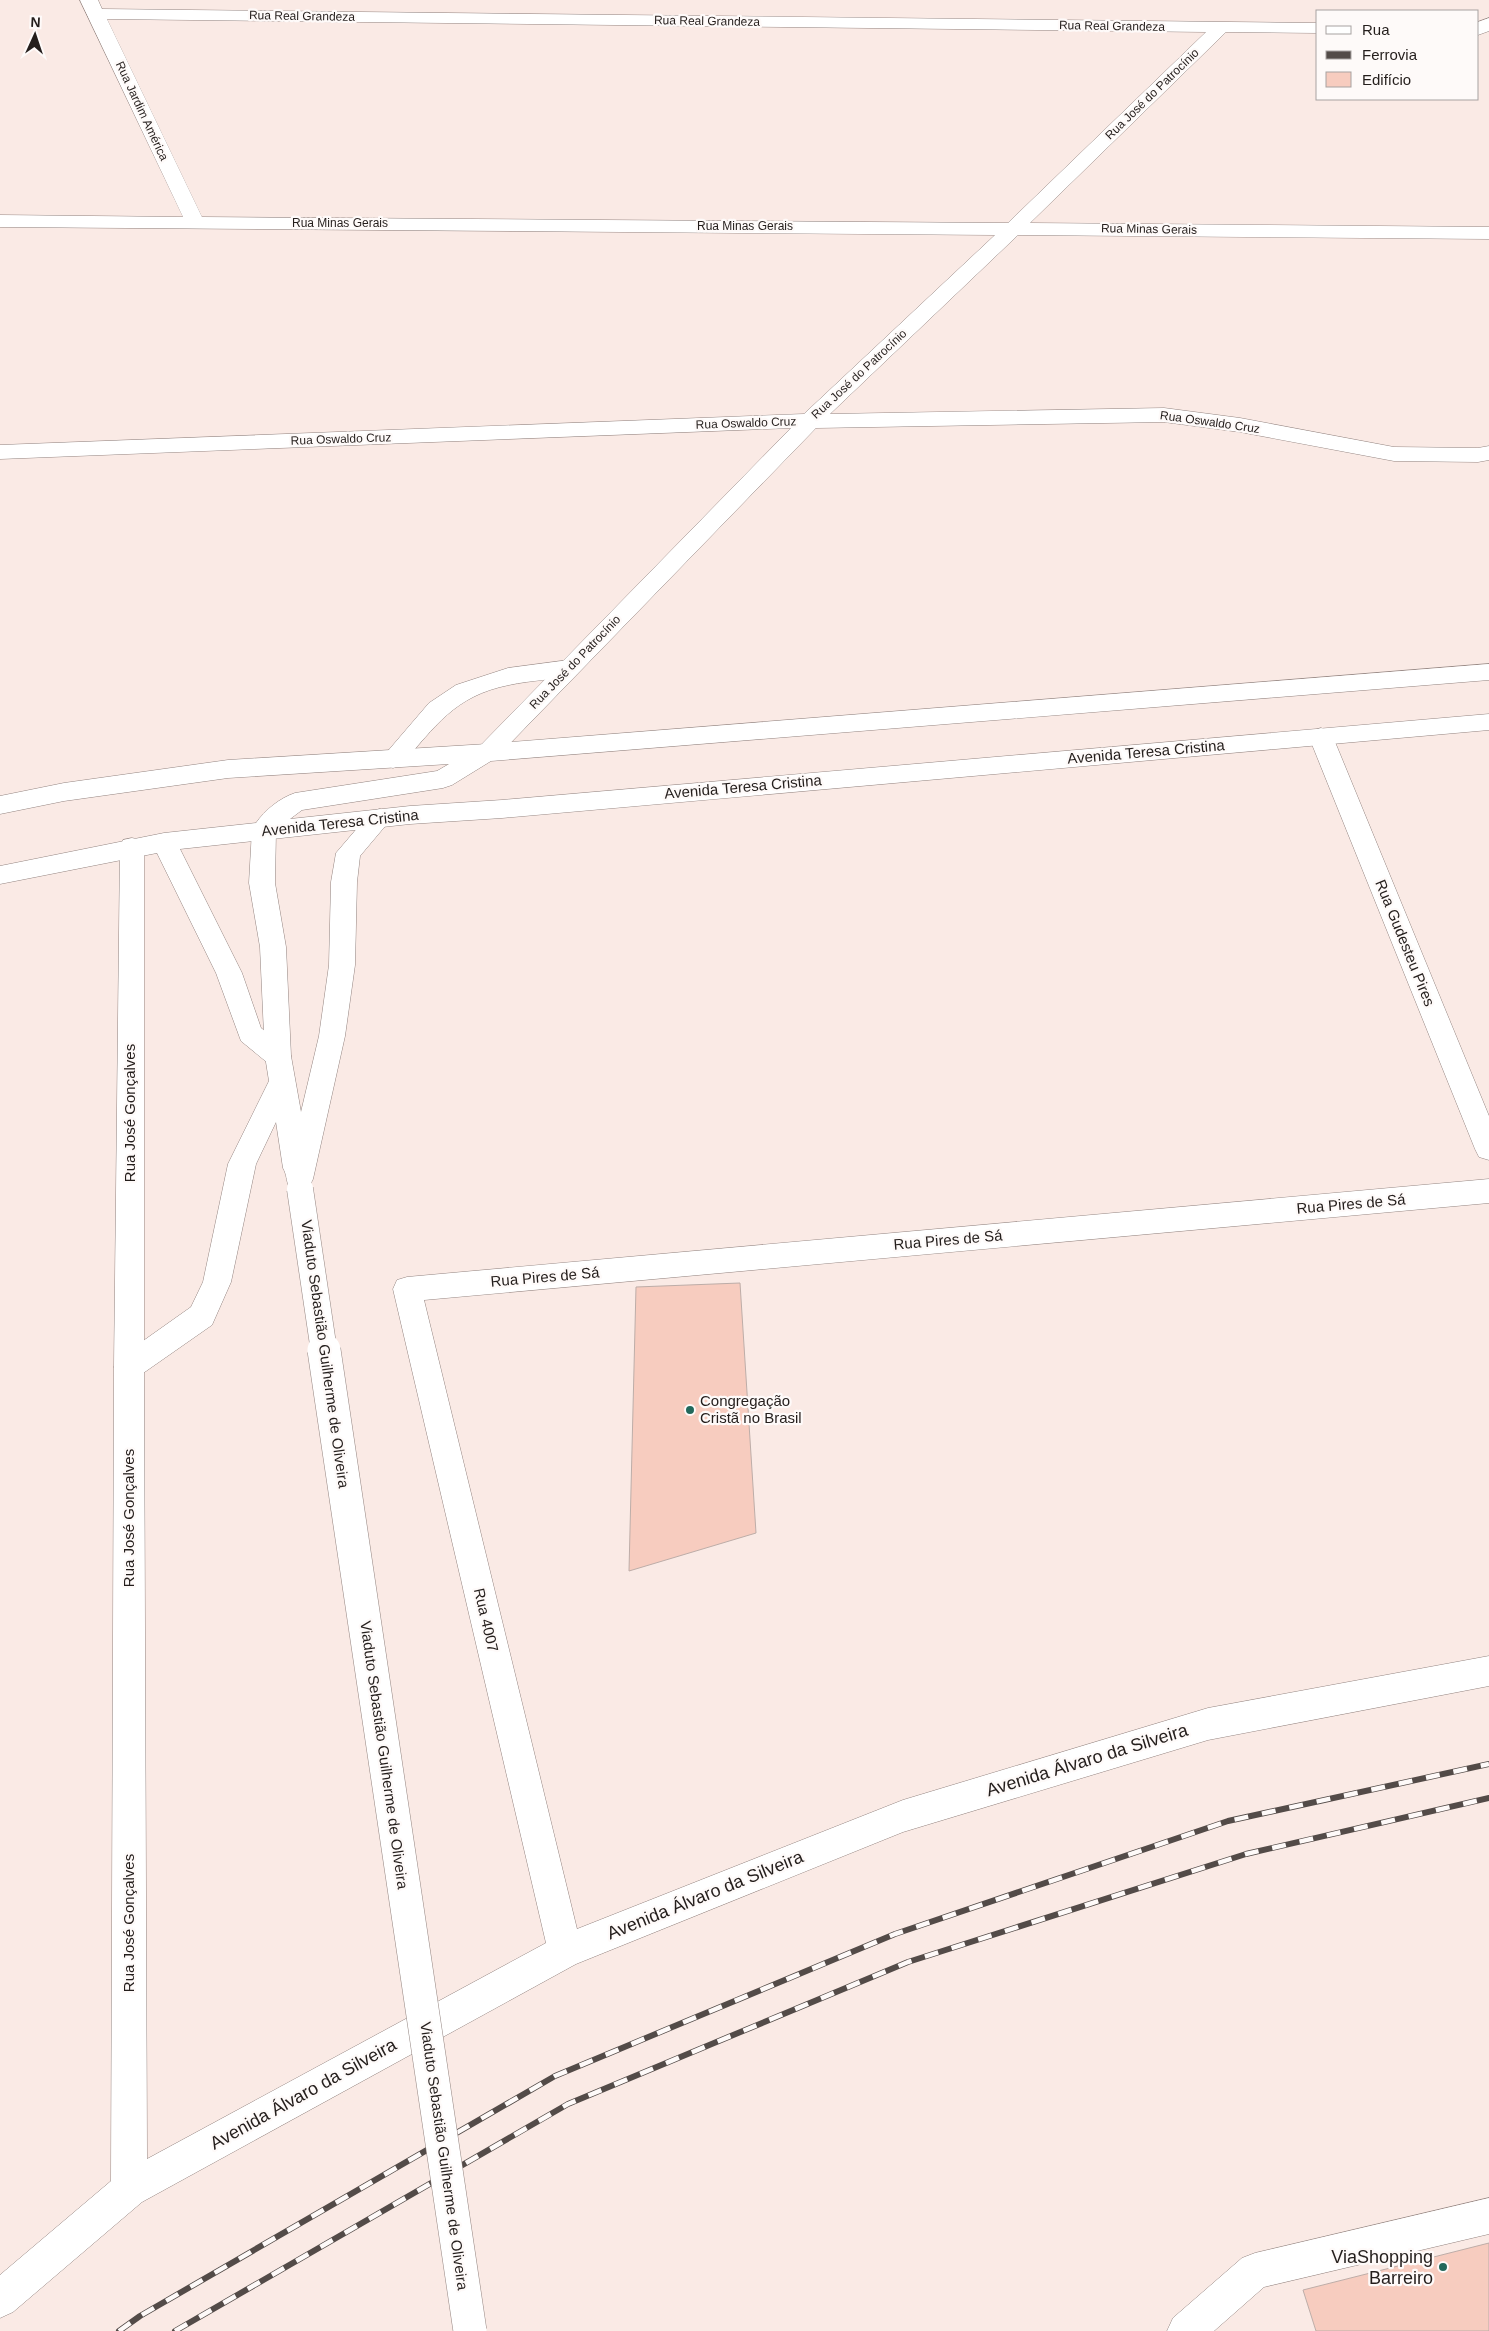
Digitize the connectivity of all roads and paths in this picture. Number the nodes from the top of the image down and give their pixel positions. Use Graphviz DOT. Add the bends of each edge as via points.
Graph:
graph roads {
  1 [pos="542,4"];
  2 [pos="93,7"];
  3 [pos="511,19"];
  4 [pos="1221,28"];
  5 [pos="1316,28"];
  6 [pos="0,221"];
  7 [pos="195,222"];
  8 [pos="1014,228"];
  9 [pos="1489,233"];
  10 [pos="810,421"];
  11 [pos="0,452"];
  12 [pos="1489,453"];
  13 [pos="569,668"];
  14 [pos="1489,672"];
  15 [pos="1489,722"];
  16 [pos="1321,737"];
  17 [pos="487,753"];
  18 [pos="394,759"];
  19 [pos="0,805"];
  20 [pos="380,818"];
  21 [pos="264,830"];
  22 [pos="164,842"];
  23 [pos="132,848"];
  24 [pos="0,875"];
  25 [pos="280,1068"];
  26 [pos="1489,1149"];
  27 [pos="300,1184"];
  28 [pos="1489,1191"];
  29 [pos="407,1289"];
  30 [pos="129,1367"];
  31 [pos="1489,1671"];
  32 [pos="565,1951"];
  33 [pos="129,2189"];
  34 [pos="1489,2216"];
  35 [pos="0,2299"];
  36 [pos="470,2331"];
  37 [pos="1186,2331"];
  1 -- 3 [label="street"];
  2 -- 3 [label="street, Rua Real Grandeza"];
  2 -- 7 [label="street, Rua Jardim América"];
  3 -- 4 [label="street, Rua Real Grandeza"];
  4 -- 5 [label="street, Rua Real Grandeza"];
  4 -- 8 [label="street, Rua José do Patrocínio"];
  6 -- 7 [label="street, Rua Minas Gerais"];
  7 -- 8 [label="street, Rua Minas Gerais"];
  8 -- 9 [label="street, Rua Minas Gerais"];
  8 -- 10 [label="street, Rua José do Patrocínio"];
  10 -- 11 [label="street, Rua Oswaldo Cruz"];
  10 -- 12 [label="street, Rua Oswaldo Cruz" via="1164,414 1240,424 1394,454"];
  10 -- 13 [label="street, Rua José do Patrocínio"];
  13 -- 17 [label="street, Rua José do Patrocínio"];
  13 -- 18 [label="street" via="500,678 450,698"];
  14 -- 17 [label="street"];
  15 -- 16 [label="street, Avenida Teresa Cristina"];
  16 -- 20 [label="street, Avenida Teresa Cristina"];
  16 -- 26 [label="street, Rua Gudesteu Pires"];
  17 -- 18 [label="street"];
  17 -- 21 [label="street" via="442,779 295,802"];
  18 -- 19 [label="street" via="228,769 64,792"];
  20 -- 21 [label="street, Avenida Teresa Cristina"];
  20 -- 27 [label="street, Viaduto Sebastião Guilherme de Oliveira" via="348,852 342,964 333,1027"];
  21 -- 22 [label="street, Avenida Teresa Cristina"];
  21 -- 25 [label="street, Viaduto Sebastião Guilherme de Oliveira" via="262,883 273,947"];
  22 -- 23 [label="street, Avenida Teresa Cristina"];
  22 -- 25 [label="street" via="229,973 250,1034"];
  23 -- 24 [label="street, Avenida Teresa Cristina"];
  23 -- 30 [label="street, Rua José Gonçalves"];
  25 -- 27 [label="street, Viaduto Sebastião Guilherme de Oliveira"];
  25 -- 30 [label="street" via="242,1164 217,1282 202,1316"];
  27 -- 36 [label="street, Viaduto Sebastião Guilherme de Oliveira, bridge"];
  28 -- 29 [label="street, Rua Pires de Sá"];
  29 -- 32 [label="street, Rua 4007"];
  30 -- 33 [label="street, Rua José Gonçalves"];
  31 -- 32 [label="street, Avenida Álvaro da Silveira" via="1208,1724 931,1807"];
  32 -- 33 [label="street, Avenida Álvaro da Silveira"];
  33 -- 35 [label="street, Avenida Álvaro da Silveira"];
  34 -- 37 [label="street" via="1255,2271"];
}
